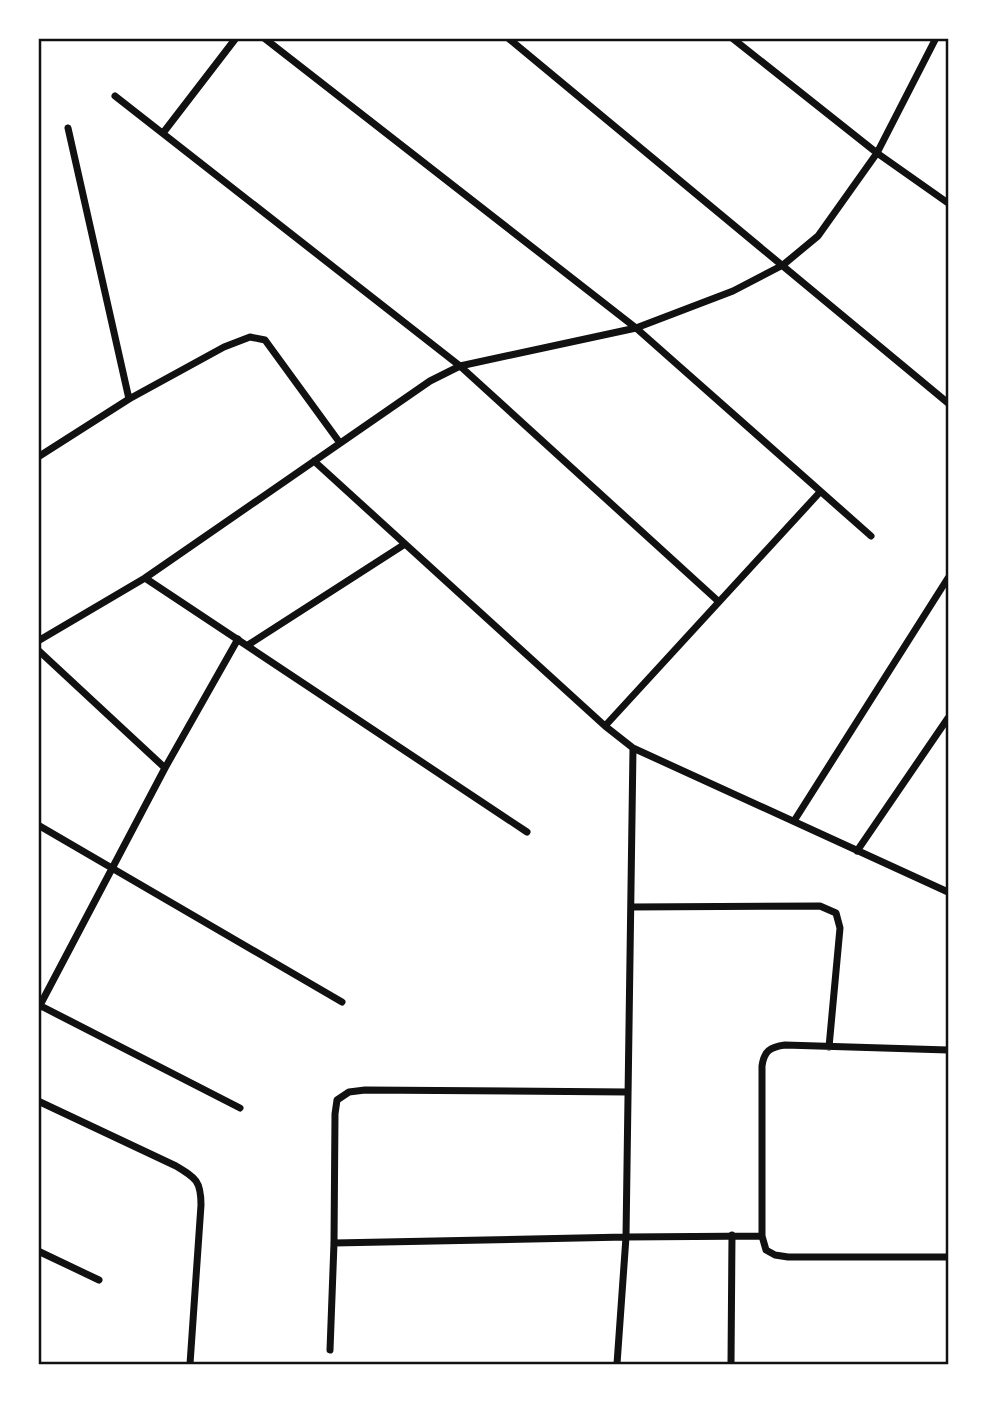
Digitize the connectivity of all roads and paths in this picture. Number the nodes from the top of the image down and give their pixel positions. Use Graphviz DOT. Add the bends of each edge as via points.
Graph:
graph roads {
  1 [pos="236,38"];
  2 [pos="264,38"];
  3 [pos="509,38"];
  4 [pos="732,38"];
  5 [pos="936,38"];
  6 [pos="115,96"];
  7 [pos="68,128"];
  8 [pos="163,133"];
  9 [pos="877,153"];
  10 [pos="948,203"];
  11 [pos="783,265"];
  12 [pos="636,328"];
  13 [pos="460,366"];
  14 [pos="129,399"];
  15 [pos="948,403"];
  16 [pos="340,443"];
  17 [pos="38,457"];
  18 [pos="314,461"];
  19 [pos="820,492"];
  20 [pos="871,536"];
  21 [pos="405,544"];
  22 [pos="145,578"];
  23 [pos="948,578"];
  24 [pos="718,601"];
  25 [pos="238,639"];
  26 [pos="38,641"];
  27 [pos="248,645"];
  28 [pos="38,650"];
  29 [pos="948,718"];
  30 [pos="605,726"];
  31 [pos="633,748"];
  32 [pos="165,768"];
  33 [pos="794,821"];
  34 [pos="38,825"];
  35 [pos="527,832"];
  36 [pos="857,850"];
  37 [pos="114,868"];
  38 [pos="948,892"];
  39 [pos="631,907"];
  40 [pos="342,1002"];
  41 [pos="39,1006"];
  42 [pos="829,1047"];
  43 [pos="948,1050"];
  44 [pos="627,1093"];
  45 [pos="38,1101"];
  46 [pos="240,1108"];
  47 [pos="732,1235"];
  48 [pos="762,1236"];
  49 [pos="626,1237"];
  50 [pos="334,1243"];
  51 [pos="38,1251"];
  52 [pos="948,1257"];
  53 [pos="99,1280"];
  54 [pos="330,1350"];
  55 [pos="190,1364"];
  56 [pos="617,1364"];
  57 [pos="732,1364"];
  1 -- 8 [label="street"];
  2 -- 12 [label="street"];
  3 -- 11 [label="street"];
  4 -- 9 [label="street"];
  5 -- 9 [label="street"];
  6 -- 8 [label="street"];
  7 -- 14 [label="street"];
  8 -- 13 [label="street"];
  9 -- 10 [label="street"];
  9 -- 11 [label="street" via="818,236"];
  11 -- 12 [label="street" via="733,291"];
  11 -- 15 [label="street"];
  12 -- 13 [label="street"];
  12 -- 19 [label="street"];
  13 -- 16 [label="street" via="430,381"];
  13 -- 24 [label="street"];
  14 -- 16 [label="street" via="225,347 257,338 265,340"];
  14 -- 17 [label="street"];
  16 -- 18 [label="street"];
  18 -- 21 [label="street"];
  18 -- 22 [label="street"];
  19 -- 20 [label="street"];
  19 -- 24 [label="street"];
  21 -- 27 [label="street"];
  21 -- 30 [label="street"];
  22 -- 25 [label="street"];
  22 -- 26 [label="street"];
  23 -- 33 [label="street"];
  24 -- 30 [label="street"];
  25 -- 27 [label="street"];
  25 -- 32 [label="street"];
  27 -- 35 [label="street"];
  28 -- 32 [label="street"];
  29 -- 36 [label="street"];
  30 -- 31 [label="street"];
  31 -- 33 [label="street"];
  31 -- 39 [label="street"];
  32 -- 37 [label="street"];
  33 -- 36 [label="street"];
  34 -- 37 [label="street"];
  36 -- 38 [label="street"];
  37 -- 40 [label="street"];
  37 -- 41 [label="street"];
  39 -- 42 [label="street" via="820,905 836,913 840,928"];
  39 -- 44 [label="street"];
  41 -- 46 [label="street"];
  42 -- 43 [label="street"];
  42 -- 48 [label="street" via="785,1045 773,1047 763,1056"];
  44 -- 49 [label="street"];
  44 -- 50 [label="street" via="349,1092 337,1100 335,1114"];
  45 -- 55 [label="street" via="195,1178 201,1205"];
  47 -- 48 [label="street"];
  47 -- 49 [label="street"];
  47 -- 57 [label="street"];
  48 -- 52 [label="street" via="766,1250 775,1255"];
  49 -- 50 [label="street"];
  49 -- 56 [label="street"];
  50 -- 54 [label="street"];
  51 -- 53 [label="street"];
}
